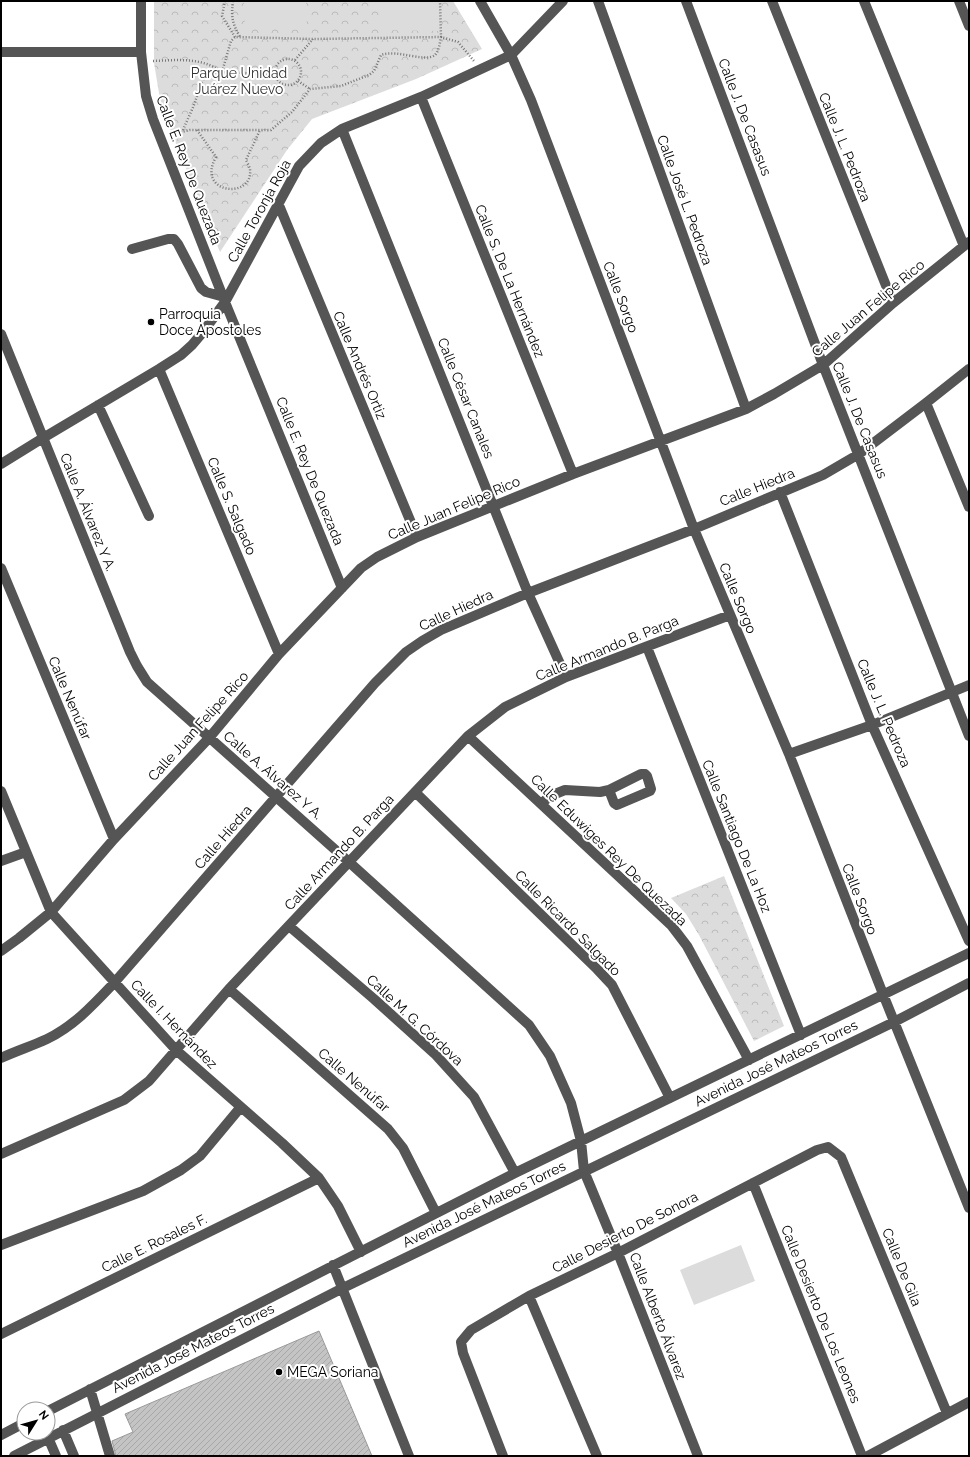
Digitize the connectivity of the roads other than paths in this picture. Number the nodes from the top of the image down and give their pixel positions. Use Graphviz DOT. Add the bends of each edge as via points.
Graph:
graph roads {
  1 [pos="142,1"];
  2 [pos="480,1"];
  3 [pos="563,1"];
  4 [pos="598,1"];
  5 [pos="686,1"];
  6 [pos="772,1"];
  7 [pos="864,1"];
  8 [pos="959,1"];
  9 [pos="969,26"];
  10 [pos="1,52"];
  11 [pos="511,55"];
  12 [pos="141,57"];
  13 [pos="421,97"];
  14 [pos="342,129"];
  15 [pos="278,204"];
  16 [pos="967,244"];
  17 [pos="132,249"];
  18 [pos="224,299"];
  19 [pos="893,303"];
  20 [pos="1,334"];
  21 [pos="823,365"];
  22 [pos="969,369"];
  23 [pos="159,370"];
  24 [pos="926,403"];
  25 [pos="98,405"];
  26 [pos="746,409"];
  27 [pos="43,438"];
  28 [pos="661,441"];
  29 [pos="859,454"];
  30 [pos="1,464"];
  31 [pos="572,474"];
  32 [pos="780,492"];
  33 [pos="494,506"];
  34 [pos="969,507"];
  35 [pos="148,516"];
  36 [pos="694,529"];
  37 [pos="416,537"];
  38 [pos="1,568"];
  39 [pos="342,588"];
  40 [pos="528,593"];
  41 [pos="730,615"];
  42 [pos="647,647"];
  43 [pos="279,654"];
  44 [pos="566,677"];
  45 [pos="969,685"];
  46 [pos="952,692"];
  47 [pos="872,725"];
  48 [pos="468,736"];
  49 [pos="969,736"];
  50 [pos="209,738"];
  51 [pos="789,754"];
  52 [pos="608,790"];
  53 [pos="1,791"];
  54 [pos="415,792"];
  55 [pos="276,797"];
  56 [pos="541,804"];
  57 [pos="114,839"];
  58 [pos="26,852"];
  59 [pos="1,861"];
  60 [pos="349,862"];
  61 [pos="51,912"];
  62 [pos="289,926"];
  63 [pos="969,941"];
  64 [pos="1,950"];
  65 [pos="969,953"];
  66 [pos="114,983"];
  67 [pos="969,983"];
  68 [pos="229,989"];
  69 [pos="882,994"];
  70 [pos="894,1022"];
  71 [pos="800,1035"];
  72 [pos="176,1050"];
  73 [pos="1,1058"];
  74 [pos="749,1060"];
  75 [pos="670,1098"];
  76 [pos="240,1108"];
  77 [pos="581,1141"];
  78 [pos="817,1150"];
  79 [pos="1,1154"];
  80 [pos="584,1171"];
  81 [pos="515,1172"];
  82 [pos="319,1178"];
  83 [pos="753,1183"];
  84 [pos="969,1208"];
  85 [pos="436,1213"];
  86 [pos="1,1245"];
  87 [pos="361,1252"];
  88 [pos="618,1253"];
  89 [pos="333,1265"];
  90 [pos="343,1288"];
  91 [pos="529,1296"];
  92 [pos="1,1334"];
  93 [pos="90,1390"];
  94 [pos="969,1402"];
  95 [pos="56,1407"];
  96 [pos="97,1413"];
  97 [pos="947,1413"];
  98 [pos="16,1427"];
  99 [pos="63,1430"];
  100 [pos="56,1433"];
  101 [pos="1,1435"];
  102 [pos="39,1441"];
  103 [pos="49,1441"];
  104 [pos="14,1456"];
  105 [pos="56,1456"];
  106 [pos="74,1456"];
  107 [pos="110,1456"];
  108 [pos="409,1456"];
  109 [pos="504,1456"];
  110 [pos="597,1456"];
  111 [pos="698,1456"];
  112 [pos="862,1456"];
  113 [pos="868,1456"];
  1 -- 12 [label="street, Calle E. Rey De Quezada"];
  2 -- 11 [label="street, Calle Sorgo"];
  3 -- 11 [label="street, Calle Toronja Roja"];
  4 -- 26 [label="street, Calle José L. Pedroza"];
  5 -- 21 [label="street, Calle J. De Casasus"];
  6 -- 19 [label="street, Calle J. L. Pedroza"];
  7 -- 16 [label="street"];
  8 -- 9 [label="street"];
  10 -- 12 [label="street"];
  11 -- 13 [label="street, Calle Toronja Roja"];
  11 -- 28 [label="street, Calle Sorgo" via="531,100"];
  12 -- 18 [label="street, Calle E. Rey De Quezada" via="146,96 160,138"];
  13 -- 14 [label="street, Calle Toronja Roja"];
  13 -- 31 [label="street, Calle S. De La Hernández"];
  14 -- 15 [label="street, Calle Toronja Roja" via="320,143 308,155"];
  14 -- 33 [label="street, Calle César Canales"];
  15 -- 18 [label="street, Calle Toronja Roja"];
  15 -- 37 [label="street, Calle Andrés Ortiz"];
  16 -- 19 [label="street, Calle Juan Felipe Rico"];
  17 -- 18 [label="street" via="174,239 201,288"];
  18 -- 23 [label="street, Calle Toronja Roja" via="204,332 181,355"];
  18 -- 39 [label="street, Calle E. Rey De Quezada"];
  19 -- 21 [label="street, Calle Juan Felipe Rico"];
  20 -- 27 [label="street, Calle A. Álvarez Y A."];
  21 -- 26 [label="street, Calle Juan Felipe Rico"];
  21 -- 29 [label="street, Calle J. De Casasus"];
  22 -- 24 [label="street, Calle Hiedra"];
  23 -- 25 [label="street, Calle Toronja Roja"];
  23 -- 43 [label="street, Calle S. Salgado"];
  24 -- 29 [label="street, Calle Hiedra"];
  24 -- 34 [label="street"];
  25 -- 27 [label="street, Calle Toronja Roja"];
  25 -- 35 [label="street"];
  26 -- 28 [label="street, Calle Juan Felipe Rico"];
  27 -- 30 [label="street, Calle Toronja Roja"];
  27 -- 50 [label="street, Calle A. Álvarez Y A." via="137,666 147,682"];
  28 -- 31 [label="street, Calle Juan Felipe Rico"];
  28 -- 36 [label="street, Calle Sorgo"];
  29 -- 32 [label="street, Calle Hiedra" via="823,475"];
  29 -- 46 [label="street, Calle J. De Casasus"];
  31 -- 33 [label="street, Calle Juan Felipe Rico"];
  32 -- 36 [label="street, Calle Hiedra"];
  32 -- 47 [label="street, Calle J. L. Pedroza"];
  33 -- 37 [label="street, Calle Juan Felipe Rico"];
  33 -- 40 [label="street, Calle César Canales"];
  36 -- 40 [label="street, Calle Hiedra"];
  36 -- 41 [label="street, Calle Sorgo"];
  37 -- 39 [label="street, Calle Juan Felipe Rico" via="361,568"];
  38 -- 57 [label="street, Calle Nenúfar"];
  39 -- 43 [label="street, Calle Juan Felipe Rico"];
  40 -- 44 [label="street, Calle César Canales"];
  40 -- 55 [label="street, Calle Hiedra" via="441,630 406,652 375,683"];
  41 -- 42 [label="street, Calle Armando B. Parga"];
  41 -- 51 [label="street, Calle Sorgo"];
  42 -- 44 [label="street, Calle Armando B. Parga"];
  42 -- 71 [label="street, Calle Santiago De La Hoz"];
  43 -- 50 [label="street, Calle Juan Felipe Rico"];
  44 -- 48 [label="street, Calle Armando B. Parga" via="506,707"];
  45 -- 46 [label="street"];
  46 -- 47 [label="street"];
  46 -- 49 [label="street, Calle J. De Casasus"];
  47 -- 51 [label="street"];
  47 -- 63 [label="street, Calle J. L. Pedroza"];
  48 -- 54 [label="street, Calle Armando B. Parga"];
  48 -- 56 [label="street, Calle Eduwiges Rey De Quezada"];
  50 -- 55 [label="street, Calle A. Álvarez Y A."];
  50 -- 57 [label="street, Calle Juan Felipe Rico"];
  51 -- 69 [label="street, Calle Sorgo"];
  52 -- 56 [label="street" via="565,790 550,796"];
  53 -- 58 [label="street, Calle I. Hernández"];
  54 -- 60 [label="street, Calle Armando B. Parga"];
  54 -- 75 [label="street, Calle Ricardo Salgado" via="612,986"];
  55 -- 60 [label="street, Calle A. Álvarez Y A."];
  55 -- 66 [label="street, Calle Hiedra"];
  56 -- 74 [label="street, Calle Eduwiges Rey De Quezada" via="671,925 686,946"];
  57 -- 61 [label="street, Calle Juan Felipe Rico"];
  58 -- 59 [label="street"];
  58 -- 61 [label="street, Calle I. Hernández"];
  60 -- 62 [label="street, Calle Armando B. Parga"];
  60 -- 77 [label="street, Calle A. Álvarez Y A." via="530,1025 550,1056 568,1096"];
  61 -- 64 [label="street, Calle Juan Felipe Rico"];
  61 -- 66 [label="street, Calle I. Hernández"];
  62 -- 68 [label="street, Calle Armando B. Parga"];
  62 -- 81 [label="street, Calle M. G. Córdova" via="435,1054 474,1097"];
  65 -- 69 [label="street, Avenida José Mateos Torres"];
  66 -- 72 [label="street, Calle I. Hernández"];
  66 -- 73 [label="street, Calle Hiedra" via="86,1011 63,1029"];
  67 -- 70 [label="street, Avenida José Mateos Torres"];
  68 -- 72 [label="street, Calle Armando B. Parga"];
  68 -- 85 [label="street, Calle Nenúfar" via="388,1129 403,1148"];
  69 -- 70 [label="street, Calle Sorgo"];
  69 -- 71 [label="street, Avenida José Mateos Torres"];
  70 -- 80 [label="street, Avenida José Mateos Torres"];
  70 -- 84 [label="street, Calle Sorgo"];
  71 -- 74 [label="street, Avenida José Mateos Torres"];
  72 -- 76 [label="street, Calle I. Hernández"];
  72 -- 79 [label="street, Calle Armando B. Parga" via="149,1081 124,1100"];
  74 -- 75 [label="street, Avenida José Mateos Torres"];
  75 -- 77 [label="street, Avenida José Mateos Torres"];
  76 -- 82 [label="street, Calle I. Hernández"];
  76 -- 86 [label="street" via="200,1156 181,1170 143,1191"];
  77 -- 80 [label="street, Calle Alberto Álvarez"];
  77 -- 81 [label="street, Avenida José Mateos Torres"];
  78 -- 83 [label="street, Calle Desierto De Sonora"];
  78 -- 97 [label="street, Calle De Gila" via="828,1147 841,1157"];
  80 -- 88 [label="street, Calle Alberto Álvarez"];
  80 -- 90 [label="street, Avenida José Mateos Torres"];
  81 -- 85 [label="street, Avenida José Mateos Torres"];
  82 -- 87 [label="street, Calle I. Hernández" via="338,1206"];
  82 -- 92 [label="street, Calle E. Rosales F."];
  83 -- 88 [label="street, Calle Desierto De Sonora"];
  83 -- 112 [label="street, Calle Desierto De Los Leones"];
  85 -- 87 [label="street, Avenida José Mateos Torres"];
  87 -- 89 [label="street, Avenida José Mateos Torres"];
  88 -- 91 [label="street, Calle Desierto De Sonora"];
  88 -- 111 [label="street, Calle Alberto Álvarez"];
  89 -- 90 [label="street"];
  89 -- 93 [label="street, Avenida José Mateos Torres"];
  90 -- 96 [label="street, Avenida José Mateos Torres"];
  90 -- 108 [label="street"];
  91 -- 109 [label="street, Calle Desierto De Sonora" via="471,1330 461,1342 463,1353"];
  91 -- 110 [label="street"];
  93 -- 95 [label="street, Avenida José Mateos Torres"];
  93 -- 96 [label="street"];
  94 -- 97 [label="street"];
  96 -- 99 [label="street, Avenida José Mateos Torres"];
  96 -- 107 [label="street"];
  97 -- 113 [label="street"];
  98 -- 101 [label="street"];
  99 -- 100 [label="street, Avenida José Mateos Torres"];
  99 -- 106 [label="street"];
  102 -- 104 [label="street, Avenida José Mateos Torres"];
  103 -- 105 [label="street"];
}
